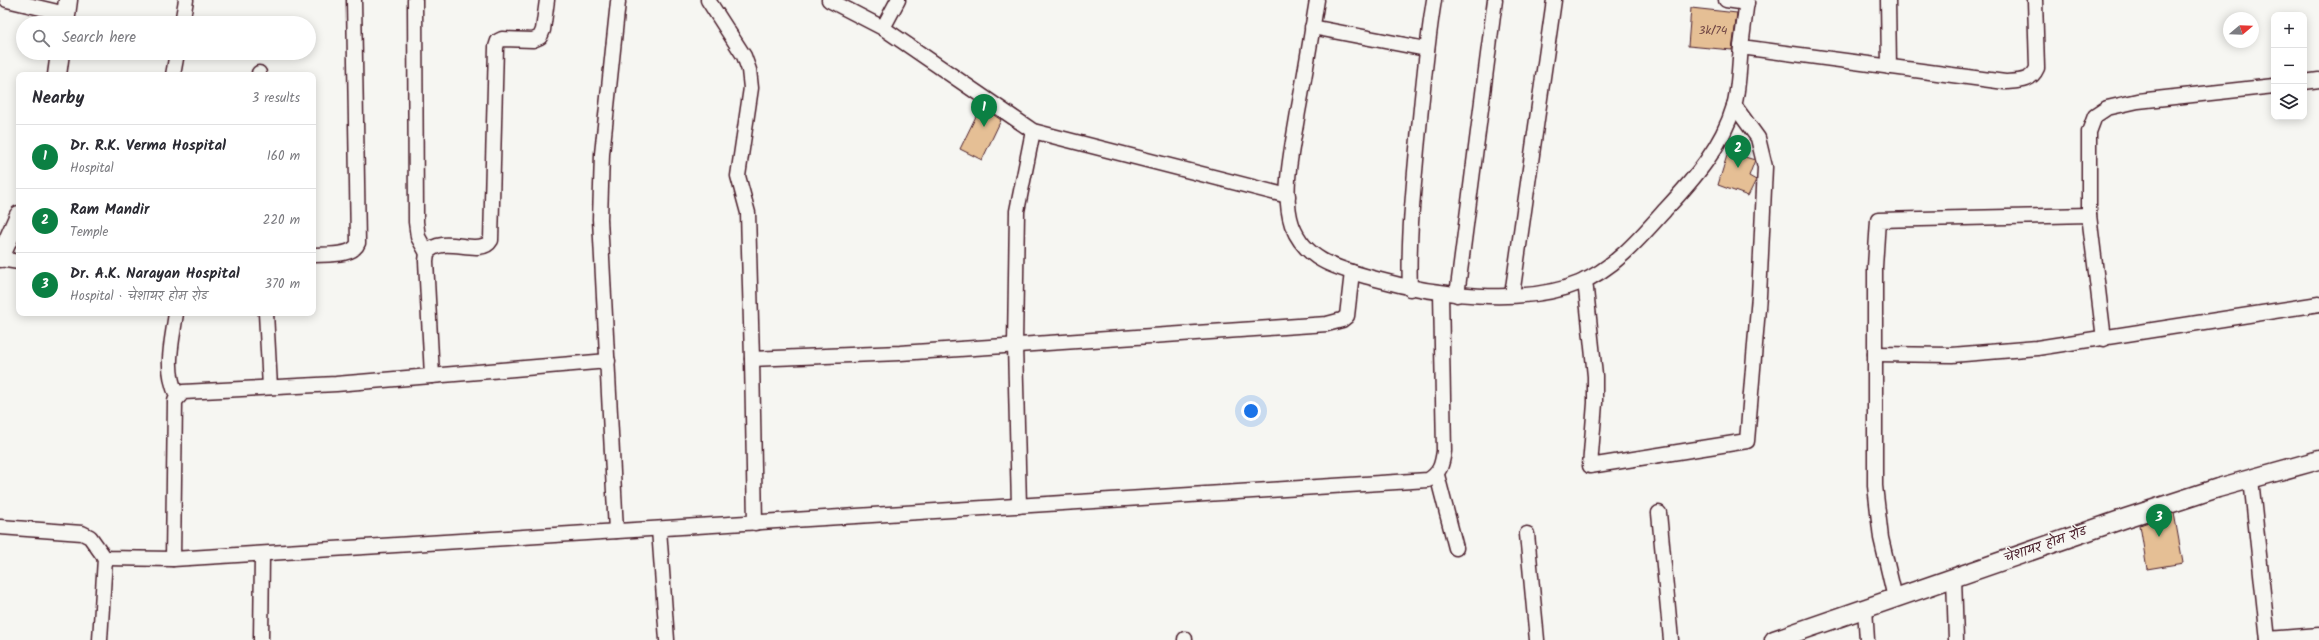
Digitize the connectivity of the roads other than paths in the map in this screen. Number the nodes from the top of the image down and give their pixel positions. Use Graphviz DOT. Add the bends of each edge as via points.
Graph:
graph roads {
  1 [pos="7,0"];
  2 [pos="186,0"];
  3 [pos="354,0"];
  4 [pos="415,0"];
  5 [pos="547,0"];
  6 [pos="708,0"];
  7 [pos="830,0"];
  8 [pos="898,0"];
  9 [pos="1317,0"];
  10 [pos="1434,0"];
  11 [pos="1495,0"];
  12 [pos="1554,0"];
  13 [pos="1726,0"];
  14 [pos="1888,0"];
  15 [pos="2035,0"];
  16 [pos="1747,1"];
  17 [pos="618,2"];
  18 [pos="66,12"];
  19 [pos="183,16"];
  20 [pos="1312,27"];
  21 [pos="883,28"];
  22 [pos="1741,47"];
  23 [pos="1426,49"];
  24 [pos="59,60"];
  25 [pos="176,60"];
  26 [pos="1889,67"];
  27 [pos="57,72"];
  28 [pos="174,72"];
  29 [pos="2319,80"];
  30 [pos="2307,82"];
  31 [pos="2271,86"];
  32 [pos="1734,105"];
  33 [pos="1033,132"];
  34 [pos="1288,196"];
  35 [pos="2090,216"];
  36 [pos="16,222"];
  37 [pos="427,253"];
  38 [pos="316,255"];
  39 [pos="0,258"];
  40 [pos="16,261"];
  41 [pos="1352,272"];
  42 [pos="1585,280"];
  43 [pos="1410,289"];
  44 [pos="1441,293"];
  45 [pos="1458,295"];
  46 [pos="1512,295"];
  47 [pos="2319,304"];
  48 [pos="176,316"];
  49 [pos="266,316"];
  50 [pos="2104,339"];
  51 [pos="1015,345"];
  52 [pos="1875,354"];
  53 [pos="752,359"];
  54 [pos="608,361"];
  55 [pos="432,376"];
  56 [pos="270,387"];
  57 [pos="177,396"];
  58 [pos="2319,460"];
  59 [pos="1437,475"];
  60 [pos="2251,479"];
  61 [pos="1019,506"];
  62 [pos="1659,513"];
  63 [pos="755,523"];
  64 [pos="0,528"];
  65 [pos="659,529"];
  66 [pos="616,532"];
  67 [pos="1527,534"];
  68 [pos="1456,548"];
  69 [pos="262,555"];
  70 [pos="106,558"];
  71 [pos="173,559"];
  72 [pos="1954,577"];
  73 [pos="1895,598"];
  74 [pos="1865,608"];
  75 [pos="2319,635"];
  76 [pos="2268,639"];
  77 [pos="100,640"];
  78 [pos="261,640"];
  79 [pos="667,640"];
  80 [pos="1537,640"];
  81 [pos="1671,640"];
  82 [pos="1774,640"];
  83 [pos="1867,640"];
  84 [pos="1956,640"];
  1 -- 18 [label="street"];
  2 -- 19 [label="street"];
  3 -- 38 [label="street" via="358,243 355,248 345,253"];
  4 -- 37 [label="street" via="416,222 418,237"];
  5 -- 37 [label="street" via="540,37 533,40 502,39 496,47 491,240 479,247 439,245"];
  6 -- 53 [label="street" via="744,56 750,82 738,176 748,208"];
  7 -- 21 [label="street"];
  8 -- 21 [label="street"];
  9 -- 20 [label="street"];
  10 -- 23 [label="street"];
  11 -- 45 [label="street"];
  12 -- 46 [label="street"];
  13 -- 16 [label="street"];
  14 -- 26 [label="street"];
  15 -- 26 [label="street" via="2037,68 2034,76 2023,81 2005,82"];
  16 -- 22 [label="street"];
  17 -- 54 [label="street" via="607,93 600,219"];
  20 -- 23 [label="street"];
  20 -- 34 [label="street" via="1287,181"];
  21 -- 33 [label="street"];
  22 -- 26 [label="street"];
  22 -- 32 [label="street"];
  23 -- 43 [label="street" via="1412,206"];
  24 -- 27 [label="street"];
  25 -- 28 [label="street"];
  29 -- 30 [label="street"];
  31 -- 35 [label="street" via="2138,101 2107,108 2095,116 2089,132"];
  32 -- 42 [label="street" via="1718,146 1690,184 1640,239"];
  32 -- 42 [label="street" via="1758,138 1765,167 1759,296 1747,441 1590,466 1595,376"];
  33 -- 34 [label="street"];
  33 -- 51 [label="street" via="1017,211"];
  34 -- 41 [label="street" via="1292,224 1313,256"];
  35 -- 50 [label="street"];
  35 -- 52 [label="street" via="1878,220"];
  36 -- 39 [label="street"];
  37 -- 55 [label="street"];
  39 -- 40 [label="street"];
  41 -- 43 [label="street"];
  41 -- 51 [label="street" via="1347,316 1335,323"];
  42 -- 46 [label="street" via="1558,290"];
  43 -- 44 [label="street"];
  44 -- 45 [label="street"];
  44 -- 59 [label="street" via="1444,451"];
  45 -- 46 [label="street"];
  47 -- 50 [label="street"];
  48 -- 57 [label="street" via="169,367"];
  49 -- 56 [label="street"];
  50 -- 52 [label="street" via="1984,354"];
  51 -- 53 [label="street"];
  51 -- 61 [label="street"];
  52 -- 73 [label="street" via="1874,456 1877,511"];
  53 -- 63 [label="street"];
  54 -- 55 [label="street"];
  54 -- 66 [label="street"];
  55 -- 56 [label="street"];
  56 -- 57 [label="street" via="189,391"];
  57 -- 71 [label="street"];
  58 -- 60 [label="street, चेशायर होम रोड"];
  59 -- 61 [label="street" via="1428,480 1410,482"];
  59 -- 68 [label="street"];
  60 -- 72 [label="street, चेशायर होम रोड" via="2126,518"];
  60 -- 76 [label="street"];
  61 -- 63 [label="street"];
  62 -- 81 [label="street"];
  63 -- 65 [label="street"];
  64 -- 70 [label="street" via="82,532 90,537"];
  65 -- 66 [label="street"];
  65 -- 79 [label="street"];
  66 -- 69 [label="street"];
  67 -- 80 [label="street"];
  69 -- 71 [label="street"];
  69 -- 78 [label="street"];
  70 -- 71 [label="street"];
  70 -- 77 [label="street"];
  72 -- 73 [label="street, चेशायर होम रोड"];
  72 -- 84 [label="street"];
  73 -- 74 [label="street, चेशायर होम रोड"];
  74 -- 82 [label="street, चेशायर होम रोड"];
  74 -- 83 [label="street"];
  75 -- 76 [label="street"];
}
